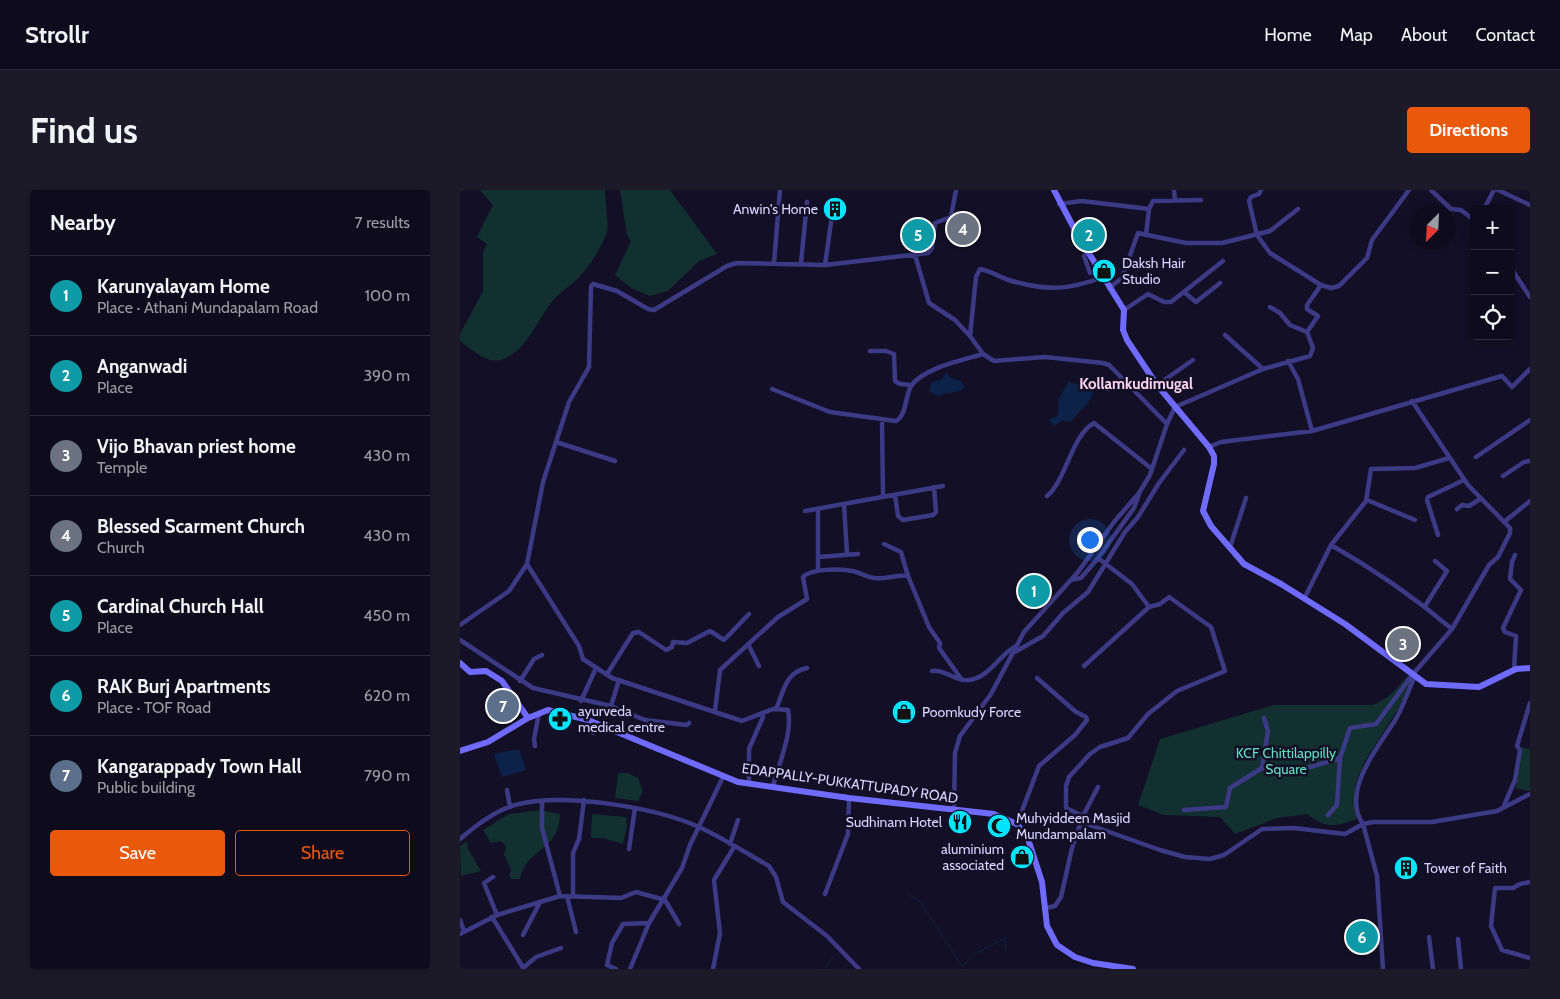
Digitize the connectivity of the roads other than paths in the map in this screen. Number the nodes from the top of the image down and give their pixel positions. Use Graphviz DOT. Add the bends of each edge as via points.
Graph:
graph roads {
  1 [pos="780,190"];
  2 [pos="956,190"];
  3 [pos="1174,190"];
  4 [pos="1261,190"];
  5 [pos="1409,190"];
  6 [pos="1431,190"];
  7 [pos="1494,190"];
  8 [pos="1498,190"];
  9 [pos="1055,191"];
  10 [pos="1175,200"];
  11 [pos="1201,200"];
  12 [pos="834,201"];
  13 [pos="807,202"];
  14 [pos="1059,204"];
  15 [pos="1486,205"];
  16 [pos="1530,205"];
  17 [pos="1149,209"];
  18 [pos="1298,209"];
  19 [pos="1470,217"];
  20 [pos="1146,235"];
  21 [pos="1258,235"];
  22 [pos="1088,251"];
  23 [pos="915,255"];
  24 [pos="1223,261"];
  25 [pos="774,263"];
  26 [pos="801,263"];
  27 [pos="826,265"];
  28 [pos="1090,273"];
  29 [pos="1515,274"];
  30 [pos="1103,277"];
  31 [pos="1220,283"];
  32 [pos="1321,285"];
  33 [pos="1109,288"];
  34 [pos="1184,292"];
  35 [pos="1530,297"];
  36 [pos="1270,307"];
  37 [pos="1124,310"];
  38 [pos="1307,332"];
  39 [pos="1225,335"];
  40 [pos="970,336"];
  41 [pos="870,351"];
  42 [pos="983,354"];
  43 [pos="1194,360"];
  44 [pos="1288,361"];
  45 [pos="1263,369"];
  46 [pos="1530,369"];
  47 [pos="911,385"];
  48 [pos="1157,385"];
  49 [pos="772,389"];
  50 [pos="1412,401"];
  51 [pos="1175,408"];
  52 [pos="882,420"];
  53 [pos="1530,420"];
  54 [pos="1167,424"];
  55 [pos="1312,431"];
  56 [pos="556,442"];
  57 [pos="1209,447"];
  58 [pos="1184,450"];
  59 [pos="1476,457"];
  60 [pos="1448,458"];
  61 [pos="615,461"];
  62 [pos="1530,461"];
  63 [pos="1152,468"];
  64 [pos="1504,476"];
  65 [pos="1464,480"];
  66 [pos="944,486"];
  67 [pos="934,487"];
  68 [pos="1139,493"];
  69 [pos="895,494"];
  70 [pos="1047,496"];
  71 [pos="883,497"];
  72 [pos="1246,498"];
  73 [pos="1480,499"];
  74 [pos="1367,500"];
  75 [pos="1530,500"];
  76 [pos="844,504"];
  77 [pos="818,509"];
  78 [pos="1457,509"];
  79 [pos="805,511"];
  80 [pos="1415,520"];
  81 [pos="1504,522"];
  82 [pos="1438,535"];
  83 [pos="884,544"];
  84 [pos="1331,545"];
  85 [pos="1230,547"];
  86 [pos="847,554"];
  87 [pos="858,554"];
  88 [pos="1516,555"];
  89 [pos="818,557"];
  90 [pos="1098,558"];
  91 [pos="1434,561"];
  92 [pos="527,564"];
  93 [pos="1105,564"];
  94 [pos="818,571"];
  95 [pos="908,576"];
  96 [pos="1071,580"];
  97 [pos="1304,599"];
  98 [pos="1425,606"];
  99 [pos="1149,607"];
  100 [pos="749,614"];
  101 [pos="460,625"];
  102 [pos="1452,629"];
  103 [pos="460,640"];
  104 [pos="748,644"];
  105 [pos="1016,646"];
  106 [pos="1013,654"];
  107 [pos="542,655"];
  108 [pos="460,663"];
  109 [pos="759,666"];
  110 [pos="1084,666"];
  111 [pos="596,668"];
  112 [pos="807,668"];
  113 [pos="1530,668"];
  114 [pos="1514,670"];
  115 [pos="932,671"];
  116 [pos="607,674"];
  117 [pos="1414,675"];
  118 [pos="1037,678"];
  119 [pos="520,680"];
  120 [pos="618,680"];
  121 [pos="962,680"];
  122 [pos="582,701"];
  123 [pos="1530,703"];
  124 [pos="610,706"];
  125 [pos="776,708"];
  126 [pos="715,711"];
  127 [pos="540,712"];
  128 [pos="763,717"];
  129 [pos="528,718"];
  130 [pos="1264,718"];
  131 [pos="689,723"];
  132 [pos="596,724"];
  133 [pos="593,733"];
  134 [pos="535,746"];
  135 [pos="460,751"];
  136 [pos="1340,758"];
  137 [pos="1262,768"];
  138 [pos="723,777"];
  139 [pos="749,783"];
  140 [pos="773,786"];
  141 [pos="1098,787"];
  142 [pos="508,790"];
  143 [pos="1530,794"];
  144 [pos="849,798"];
  145 [pos="584,800"];
  146 [pos="542,802"];
  147 [pos="510,807"];
  148 [pos="635,808"];
  149 [pos="1503,808"];
  150 [pos="954,809"];
  151 [pos="1184,810"];
  152 [pos="1328,815"];
  153 [pos="1083,816"];
  154 [pos="738,820"];
  155 [pos="1081,822"];
  156 [pos="1017,824"];
  157 [pos="1363,824"];
  158 [pos="699,827"];
  159 [pos="460,839"];
  160 [pos="732,846"];
  161 [pos="629,849"];
  162 [pos="493,877"];
  163 [pos="1530,882"];
  164 [pos="825,894"];
  165 [pos="560,896"];
  166 [pos="566,896"];
  167 [pos="573,896"];
  168 [pos="665,900"];
  169 [pos="539,904"];
  170 [pos="1046,908"];
  171 [pos="494,916"];
  172 [pos="460,920"];
  173 [pos="649,923"];
  174 [pos="679,924"];
  175 [pos="462,932"];
  176 [pos="576,932"];
  177 [pos="522,936"];
  178 [pos="1429,937"];
  179 [pos="1458,939"];
  180 [pos="561,948"];
  181 [pos="1530,958"];
  182 [pos="523,968"];
  183 [pos="616,969"];
  184 [pos="630,969"];
  185 [pos="713,969"];
  186 [pos="859,969"];
  187 [pos="1133,969"];
  188 [pos="1383,969"];
  189 [pos="1433,969"];
  190 [pos="1461,969"];
  1 -- 25 [label="street"];
  2 -- 23 [label="street" via="951,217 935,223 931,251"];
  3 -- 10 [label="street"];
  4 -- 21 [label="street" via="1249,201"];
  5 -- 32 [label="street" via="1372,240 1369,253 1358,268 1339,286"];
  6 -- 19 [label="street" via="1451,209 1461,210"];
  7 -- 15 [label="street"];
  8 -- 16 [label="street"];
  9 -- 14 [label="street"];
  10 -- 11 [label="street"];
  10 -- 17 [label="street" via="1153,201"];
  12 -- 27 [label="street"];
  13 -- 26 [label="street"];
  14 -- 17 [label="street" via="1082,201"];
  14 -- 22 [label="street"];
  17 -- 20 [label="street"];
  18 -- 21 [label="street" via="1270,231"];
  20 -- 21 [label="street" via="1186,243 1222,243"];
  20 -- 33 [label="street" via="1138,233 1122,278"];
  21 -- 32 [label="street" via="1276,259"];
  22 -- 28 [label="street" via="1084,256"];
  22 -- 30 [label="street"];
  23 -- 27 [label="street"];
  23 -- 40 [label="street" via="929,303 955,320"];
  24 -- 34 [label="street"];
  25 -- 26 [label="street"];
  25 -- 56 [label="street" via="737,262 654,310 617,291 593,284 590,286 589,367 569,402"];
  26 -- 27 [label="street"];
  29 -- 35 [label="street"];
  30 -- 33 [label="street"];
  30 -- 40 [label="street" via="1078,286 1050,289 1011,281 980,269 976,277"];
  31 -- 34 [label="street" via="1196,302"];
  32 -- 38 [label="street" via="1307,305 1307,310 1318,316"];
  33 -- 37 [label="street"];
  34 -- 37 [label="street" via="1167,303 1144,295"];
  36 -- 38 [label="street" via="1290,325"];
  37 -- 48 [label="street" via="1123,330 1127,340"];
  38 -- 44 [label="street" via="1313,348 1310,356"];
  39 -- 45 [label="street"];
  40 -- 42 [label="street"];
  41 -- 47 [label="street" via="894,354 896,381"];
  42 -- 47 [label="street" via="932,370"];
  42 -- 54 [label="street" via="998,362 1046,358 1109,365"];
  43 -- 48 [label="street"];
  44 -- 45 [label="street"];
  44 -- 55 [label="street" via="1298,379"];
  45 -- 51 [label="street"];
  46 -- 50 [label="street" via="1512,387 1502,376"];
  47 -- 52 [label="street" via="899,420"];
  48 -- 51 [label="street"];
  49 -- 52 [label="street" via="830,412"];
  50 -- 55 [label="street"];
  50 -- 60 [label="street"];
  51 -- 54 [label="street"];
  51 -- 57 [label="street"];
  52 -- 71 [label="street"];
  53 -- 59 [label="street"];
  54 -- 63 [label="street"];
  55 -- 57 [label="street" via="1222,442"];
  56 -- 61 [label="street"];
  56 -- 92 [label="street" via="543,482"];
  57 -- 85 [label="street" via="1214,464 1203,511 1211,526"];
  58 -- 93 [label="street"];
  60 -- 65 [label="street"];
  60 -- 74 [label="street" via="1415,468 1370,469"];
  62 -- 64 [label="street"];
  63 -- 68 [label="street"];
  63 -- 70 [label="street" via="1094,423 1069,457 1057,485"];
  65 -- 73 [label="street"];
  65 -- 82 [label="street" via="1426,500"];
  66 -- 67 [label="street"];
  67 -- 69 [label="street"];
  67 -- 69 [label="street" via="936,512 933,515 903,520 898,516"];
  68 -- 90 [label="street" via="1134,508"];
  68 -- 96 [label="street"];
  69 -- 71 [label="street"];
  71 -- 76 [label="street"];
  72 -- 85 [label="street"];
  73 -- 78 [label="street"];
  73 -- 81 [label="street"];
  74 -- 80 [label="street"];
  74 -- 84 [label="street"];
  75 -- 81 [label="street"];
  76 -- 77 [label="street"];
  76 -- 86 [label="street"];
  77 -- 79 [label="street"];
  77 -- 89 [label="street"];
  81 -- 102 [label="street" via="1510,532 1498,557 1489,565"];
  83 -- 95 [label="street" via="902,552"];
  84 -- 97 [label="street"];
  84 -- 98 [label="street" via="1373,568"];
  85 -- 97 [label="street" via="1244,564"];
  86 -- 87 [label="street"];
  86 -- 89 [label="street"];
  88 -- 114 [label="street" via="1510,579 1521,590 1503,628 1516,636"];
  89 -- 94 [label="street"];
  90 -- 93 [label="street"];
  90 -- 96 [label="street" via="1081,578"];
  91 -- 98 [label="street" via="1447,571"];
  92 -- 101 [label="street" via="510,591"];
  92 -- 111 [label="street" via="579,646 583,659"];
  93 -- 99 [label="street" via="1132,584"];
  93 -- 106 [label="street" via="1088,592 1043,636"];
  94 -- 95 [label="street" via="854,571 875,578"];
  94 -- 104 [label="street" via="806,573 803,577 807,599"];
  95 -- 121 [label="street" via="928,627"];
  96 -- 105 [label="street" via="1034,620"];
  97 -- 117 [label="street" via="1345,624"];
  98 -- 102 [label="street"];
  99 -- 110 [label="street"];
  99 -- 153 [label="street" via="1173,598 1211,626 1225,671 1177,692 1148,714 1128,738 1100,747 1077,767 1066,786 1066,808"];
  100 -- 116 [label="street" via="724,640 710,631 687,643 673,642 672,648 666,650 639,632 633,633"];
  102 -- 117 [label="street"];
  103 -- 119 [label="street"];
  104 -- 109 [label="street"];
  104 -- 126 [label="street" via="720,670"];
  105 -- 106 [label="street"];
  105 -- 121 [label="street" via="982,675"];
  106 -- 150 [label="street" via="991,694 960,736 955,753"];
  107 -- 119 [label="street" via="534,659"];
  108 -- 129 [label="street" via="470,672 486,671 502,681"];
  111 -- 116 [label="street"];
  111 -- 122 [label="street"];
  112 -- 125 [label="street" via="789,676"];
  113 -- 114 [label="street"];
  114 -- 117 [label="street" via="1479,687 1426,684"];
  115 -- 121 [label="street" via="940,670"];
  116 -- 120 [label="street"];
  117 -- 136 [label="street" via="1376,724 1350,728"];
  117 -- 157 [label="street" via="1394,721 1372,753 1362,776 1358,805"];
  118 -- 156 [label="street" via="1087,720 1039,766"];
  119 -- 122 [label="street" via="533,688"];
  120 -- 124 [label="street"];
  120 -- 126 [label="street"];
  122 -- 124 [label="street"];
  123 -- 149 [label="street" via="1518,746 1516,780"];
  124 -- 131 [label="street" via="645,720"];
  125 -- 126 [label="street" via="742,721"];
  125 -- 140 [label="street" via="788,710 789,716 785,745"];
  127 -- 129 [label="street, EDAPPALLY-PUKKATTUPADY ROAD"];
  127 -- 132 [label="street, EDAPPALLY-PUKKATTUPADY ROAD" via="563,712"];
  127 -- 134 [label="street"];
  128 -- 139 [label="street" via="749,749"];
  129 -- 135 [label="street, EDAPPALLY-PUKKATTUPADY ROAD" via="488,742"];
  130 -- 137 [label="street" via="1268,731"];
  132 -- 133 [label="street"];
  132 -- 138 [label="street, EDAPPALLY-PUKKATTUPADY ROAD"];
  136 -- 137 [label="street" via="1304,769"];
  136 -- 152 [label="street" via="1337,805"];
  137 -- 151 [label="street" via="1230,788 1226,806"];
  138 -- 139 [label="street, EDAPPALLY-PUKKATTUPADY ROAD"];
  138 -- 158 [label="street"];
  139 -- 140 [label="street, EDAPPALLY-PUKKATTUPADY ROAD"];
  140 -- 144 [label="street, EDAPPALLY-PUKKATTUPADY ROAD"];
  141 -- 153 [label="street"];
  142 -- 147 [label="street"];
  143 -- 149 [label="street"];
  144 -- 150 [label="street, EDAPPALLY-PUKKATTUPADY ROAD"];
  144 -- 164 [label="street" via="848,834"];
  145 -- 146 [label="street"];
  145 -- 148 [label="street"];
  145 -- 167 [label="street" via="579,839 573,853"];
  146 -- 147 [label="street"];
  146 -- 165 [label="street" via="542,828"];
  147 -- 159 [label="street"];
  148 -- 158 [label="street"];
  148 -- 161 [label="street"];
  149 -- 157 [label="street" via="1432,822 1388,820"];
  150 -- 156 [label="street, EDAPPALLY-PUKKATTUPADY ROAD" via="994,814"];
  153 -- 155 [label="street"];
  154 -- 160 [label="street"];
  155 -- 157 [label="street" via="1160,850 1210,859 1224,855 1262,829 1294,828 1345,834"];
  155 -- 170 [label="street" via="1061,897 1055,906"];
  156 -- 170 [label="street" via="1028,839 1035,859"];
  157 -- 188 [label="street" via="1377,876"];
  158 -- 160 [label="street"];
  158 -- 168 [label="street"];
  160 -- 185 [label="street" via="714,880 720,933"];
  160 -- 186 [label="street" via="769,866 776,877 783,902 827,936"];
  162 -- 171 [label="street" via="484,883"];
  163 -- 181 [label="street" via="1513,888 1495,888 1491,926 1502,950"];
  165 -- 166 [label="street"];
  165 -- 169 [label="street"];
  166 -- 167 [label="street"];
  166 -- 176 [label="street"];
  167 -- 168 [label="street" via="621,898 640,892"];
  168 -- 173 [label="street"];
  168 -- 174 [label="street"];
  169 -- 171 [label="street"];
  169 -- 177 [label="street"];
  170 -- 187 [label="street" via="1051,936 1065,951 1093,963"];
  171 -- 175 [label="street"];
  171 -- 182 [label="street"];
  172 -- 175 [label="street"];
  173 -- 183 [label="street" via="623,924 617,931 607,965"];
  173 -- 184 [label="street"];
  178 -- 189 [label="street"];
  179 -- 190 [label="street"];
  180 -- 182 [label="street" via="536,957"];
}
